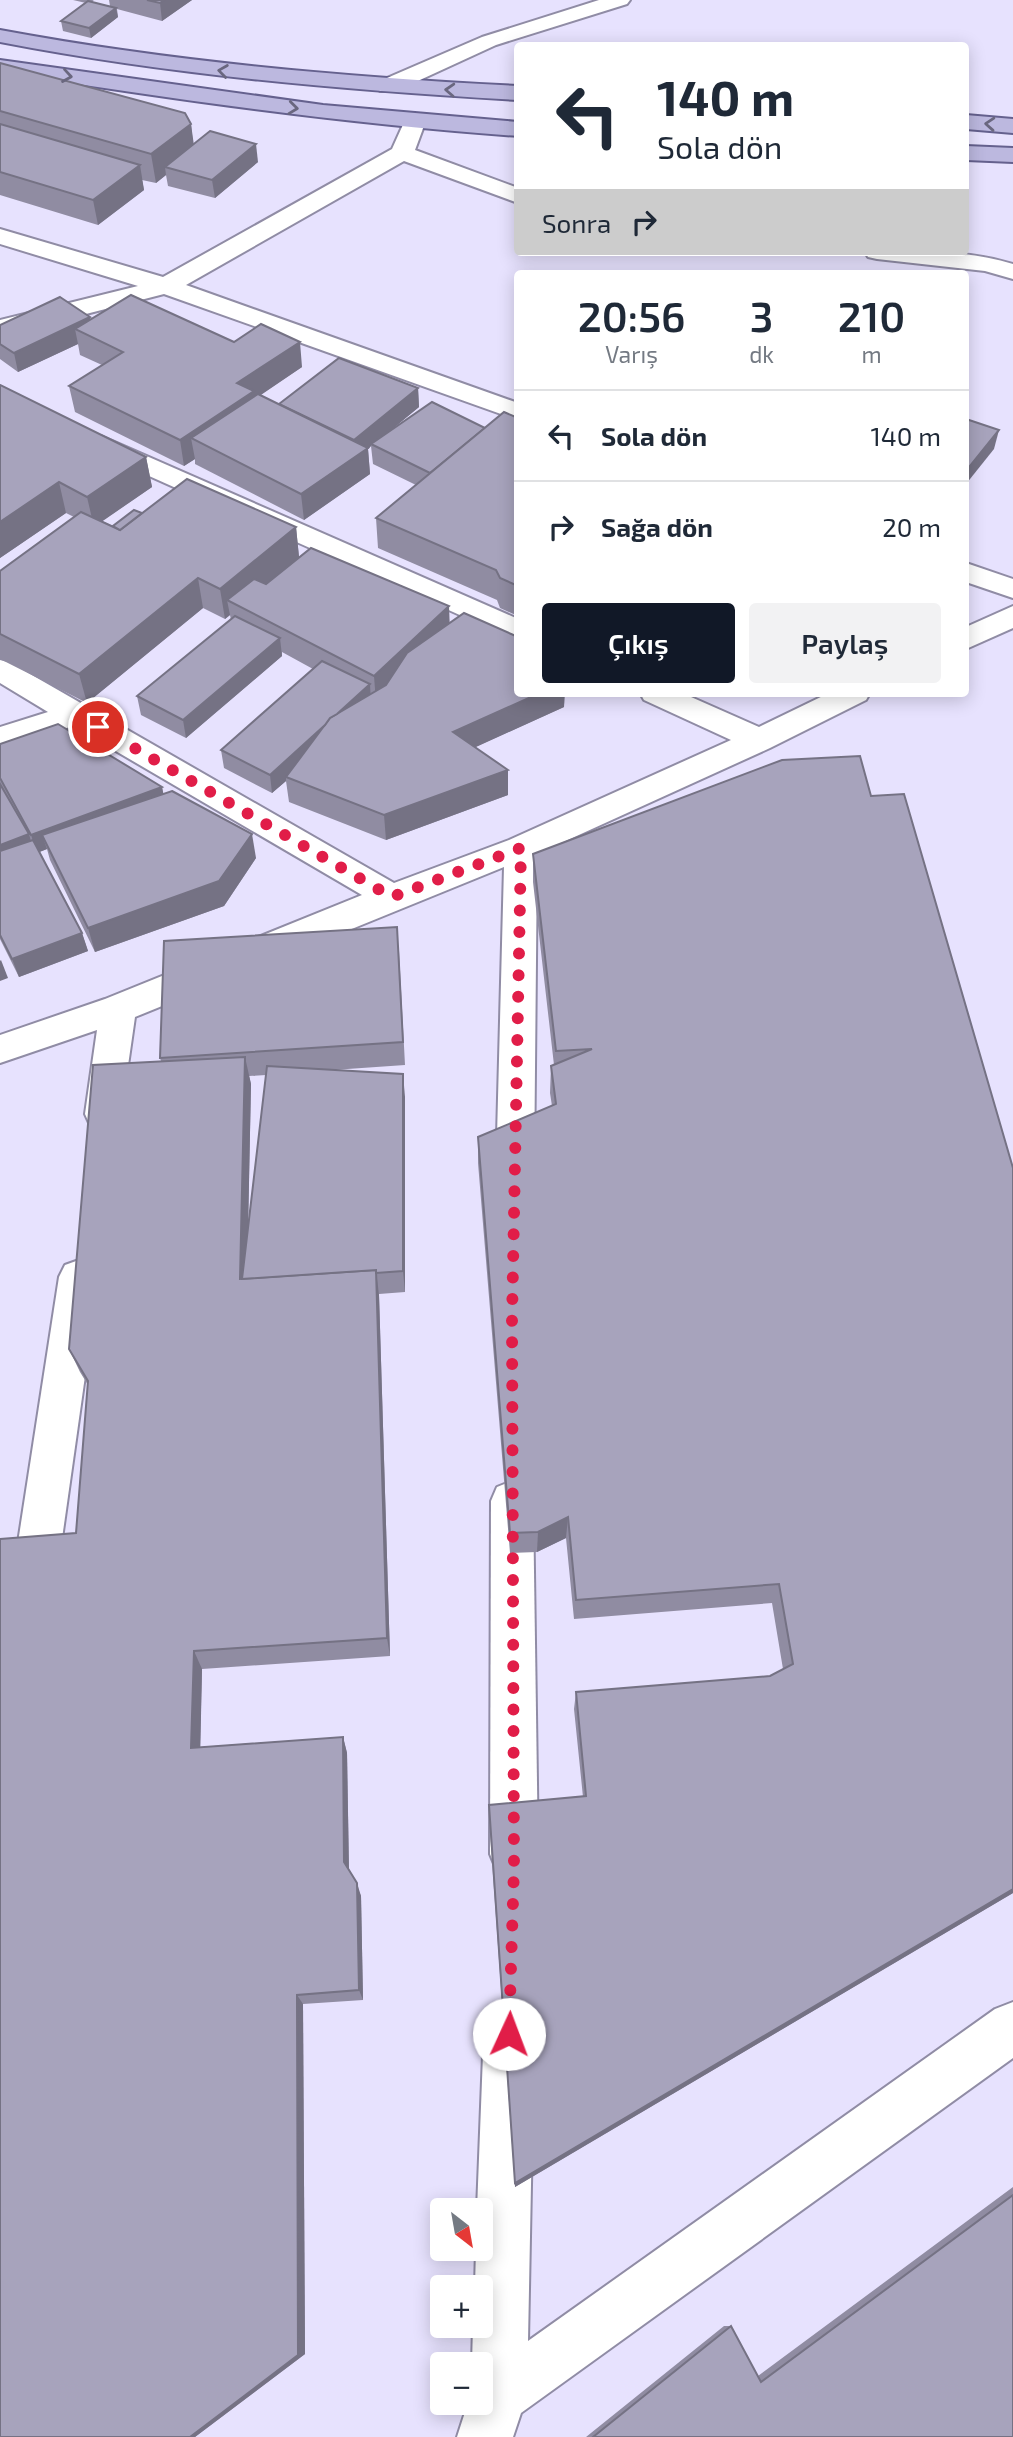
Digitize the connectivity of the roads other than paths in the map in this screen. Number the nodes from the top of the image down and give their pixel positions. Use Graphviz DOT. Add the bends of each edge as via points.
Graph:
graph roads {
  1 [pos="620,0"];
  2 [pos="0,36"];
  3 [pos="0,66"];
  4 [pos="388,86"];
  5 [pos="514,93"];
  6 [pos="969,122"];
  7 [pos="414,123"];
  8 [pos="1013,126"];
  9 [pos="514,129"];
  10 [pos="402,153"];
  11 [pos="969,153"];
  12 [pos="1013,155"];
  13 [pos="514,194"];
  14 [pos="0,236"];
  15 [pos="914,256"];
  16 [pos="1013,272"];
  17 [pos="166,286"];
  18 [pos="0,328"];
  19 [pos="514,411"];
  20 [pos="76,433"];
  21 [pos="969,573"];
  22 [pos="1013,589"];
  23 [pos="1013,616"];
  24 [pos="514,629"];
  25 [pos="969,638"];
  26 [pos="0,670"];
  27 [pos="664,697"];
  28 [pos="847,697"];
  29 [pos="76,715"];
  30 [pos="0,738"];
  31 [pos="760,740"];
  32 [pos="521,848"];
  33 [pos="392,897"];
  34 [pos="118,1009"];
  35 [pos="0,1049"];
  36 [pos="98,1147"];
  37 [pos="514,1209"];
  38 [pos="84,1244"];
  39 [pos="512,1457"];
  40 [pos="27,1629"];
  41 [pos="513,1895"];
  42 [pos="510,1992"];
  43 [pos="1013,2027"];
  44 [pos="492,2416"];
  1 -- 4 [label="street" via="489,41"];
  4 -- 2 [label="main road, one-way" via="251,75"];
  3 -- 7 [label="main road, one-way"];
  5 -- 4 [label="main road, one-way"];
  8 -- 6 [label="main road, one-way"];
  7 -- 9 [label="main road"];
  7 -- 10 [label="street"];
  10 -- 13 [label="street"];
  10 -- 17 [label="street"];
  11 -- 12 [label="main road"];
  14 -- 17 [label="street"];
  15 -- 16 [label="street" via="988,264"];
  17 -- 18 [label="street"];
  17 -- 19 [label="street"];
  20 -- 24 [label="street"];
  21 -- 22 [label="street"];
  23 -- 25 [label="street"];
  26 -- 29 [label="street"];
  27 -- 31 [label="street"];
  28 -- 31 [label="street"];
  29 -- 30 [label="street"];
  29 -- 33 [label="street"];
  31 -- 32 [label="street"];
  32 -- 33 [label="street"];
  32 -- 37 [label="street"];
  33 -- 34 [label="street"];
  34 -- 35 [label="street"];
  34 -- 36 [label="street"];
  38 -- 40 [label="street"];
  39 -- 41 [label="street"];
  42 -- 44 [label="street"];
  43 -- 44 [label="street"];
}
